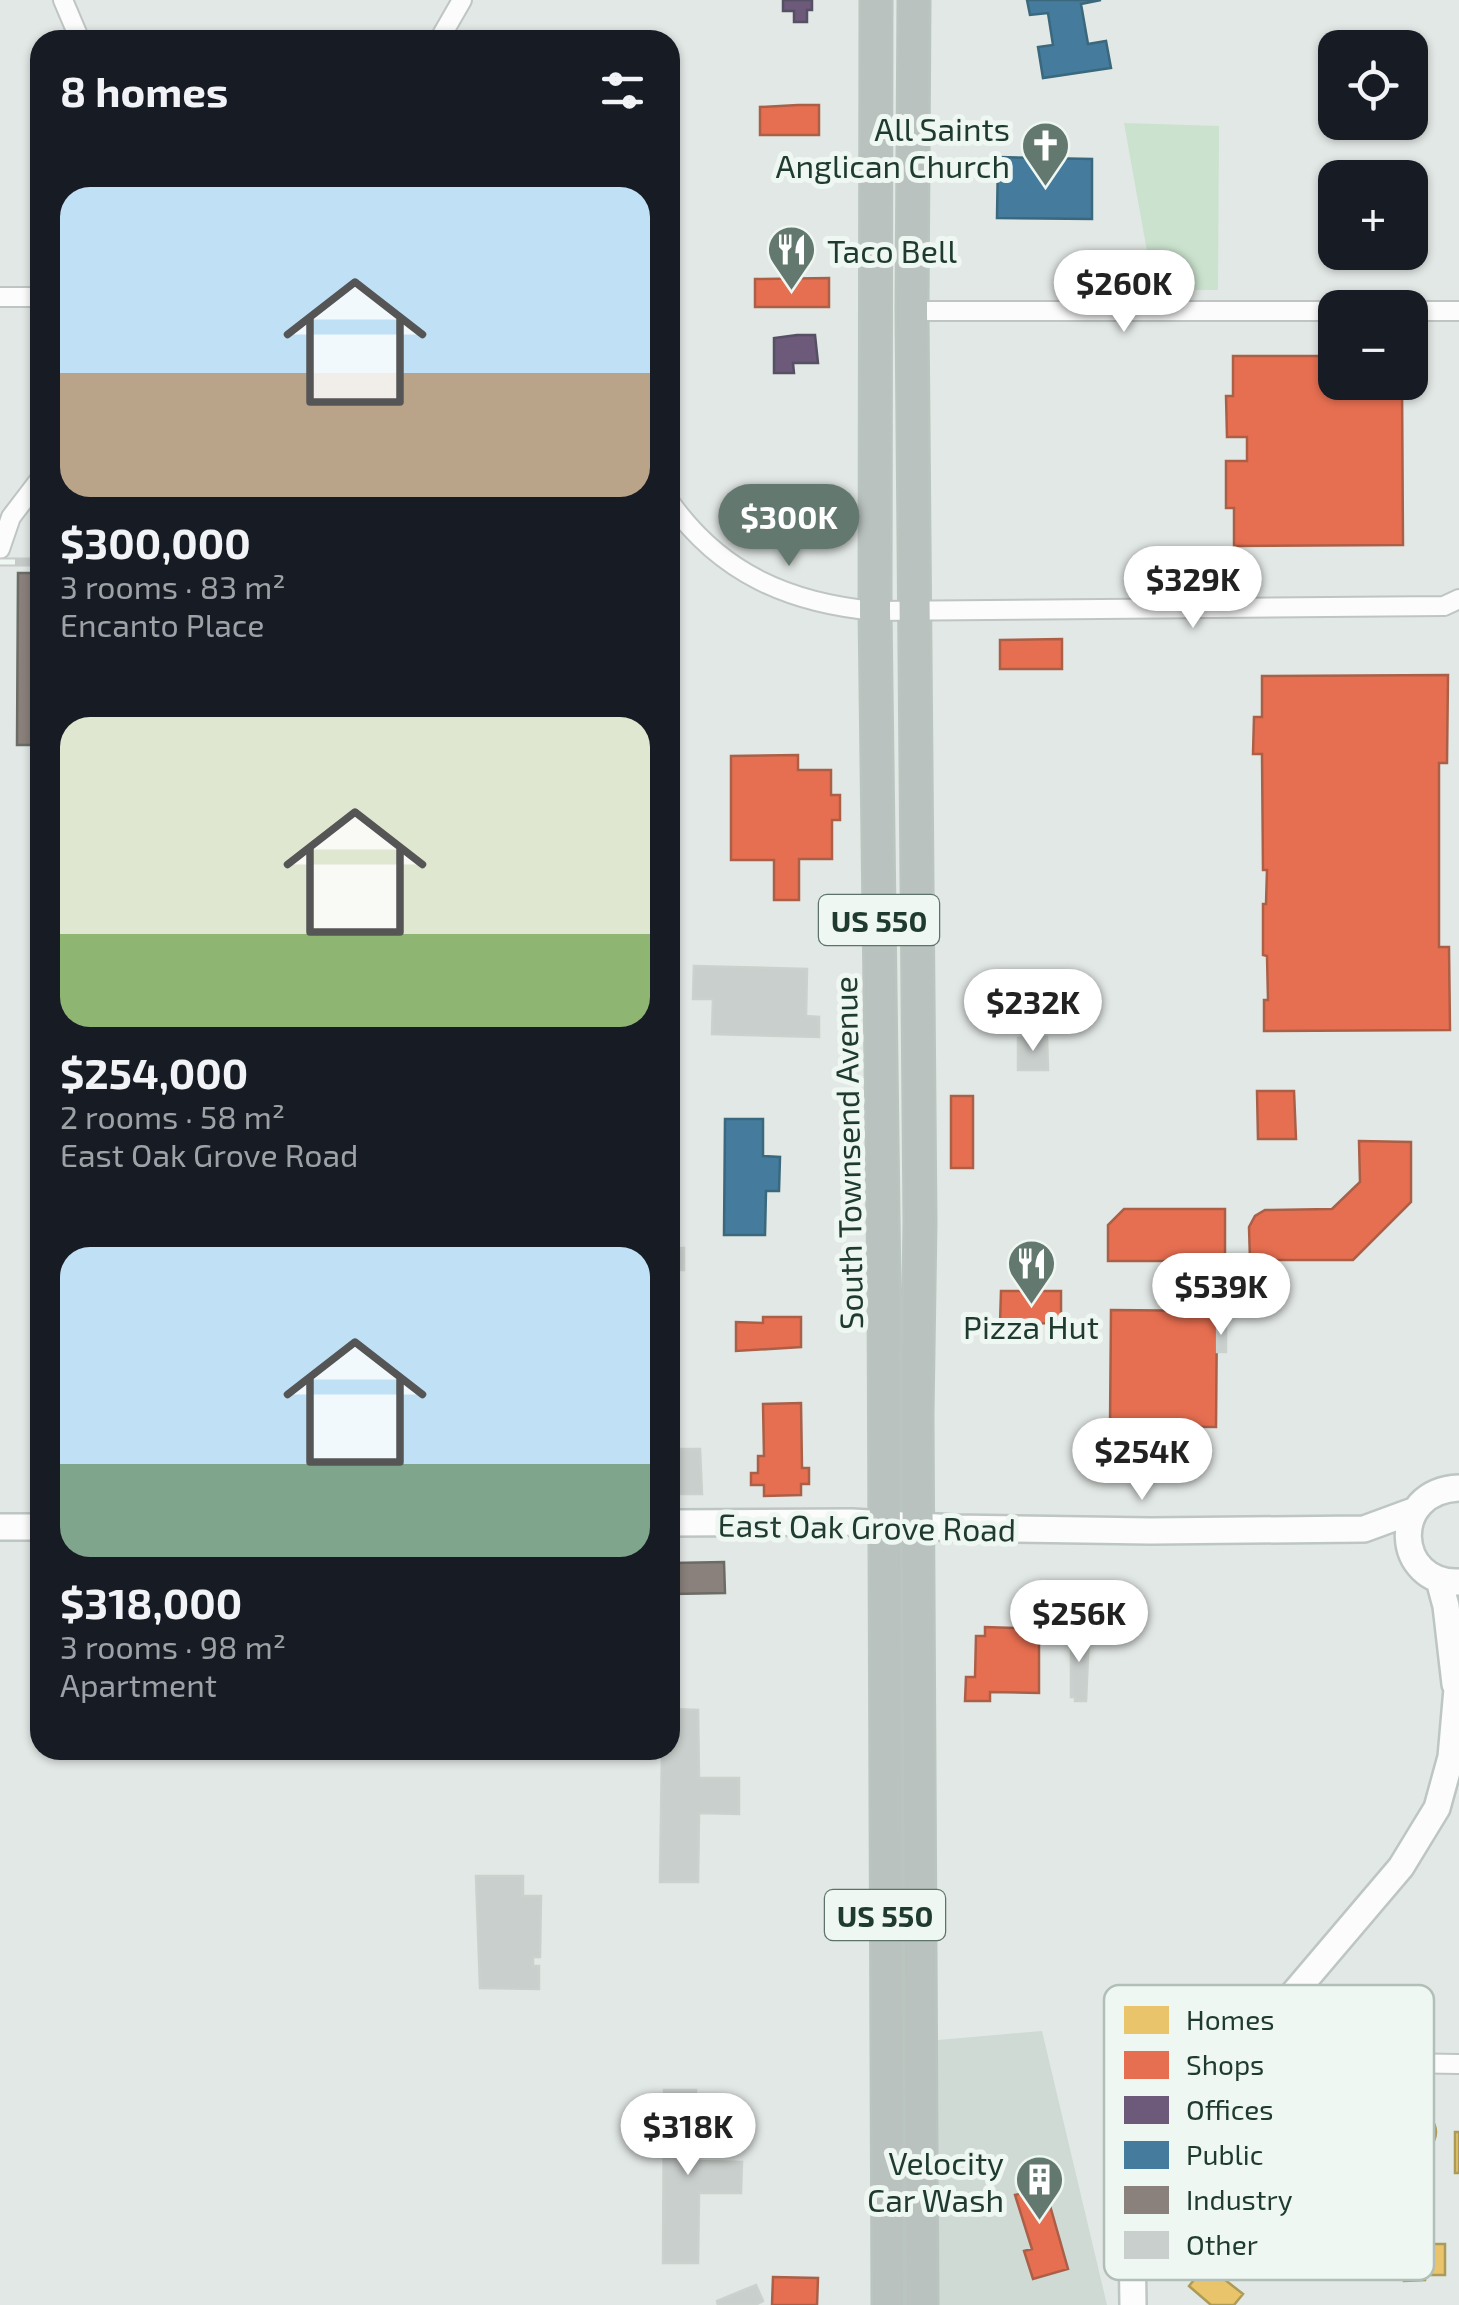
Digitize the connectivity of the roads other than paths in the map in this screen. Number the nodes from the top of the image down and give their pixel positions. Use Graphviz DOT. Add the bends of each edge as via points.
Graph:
graph roads {
  1 [pos="63,0"];
  2 [pos="462,0"];
  3 [pos="876,0"];
  4 [pos="914,0"];
  5 [pos="76,30"];
  6 [pos="445,30"];
  7 [pos="0,297"];
  8 [pos="30,297"];
  9 [pos="1318,311"];
  10 [pos="1428,311"];
  11 [pos="1459,311"];
  12 [pos="912,312"];
  13 [pos="30,492"];
  14 [pos="680,514"];
  15 [pos="0,548"];
  16 [pos="1459,599"];
  17 [pos="916,610"];
  18 [pos="875,611"];
  19 [pos="1459,1488"];
  20 [pos="1413,1511"];
  21 [pos="680,1524"];
  22 [pos="886,1524"];
  23 [pos="918,1526"];
  24 [pos="0,1527"];
  25 [pos="30,1527"];
  26 [pos="1364,1529"];
  27 [pos="1411,1553"];
  28 [pos="1449,1581"];
  29 [pos="1457,1675"];
  30 [pos="1301,1985"];
  31 [pos="1434,2064"];
  32 [pos="1459,2064"];
  33 [pos="1133,2280"];
  34 [pos="888,2305"];
  35 [pos="922,2305"];
  36 [pos="1133,2305"];
  1 -- 5 [label="street"];
  2 -- 6 [label="street"];
  3 -- 18 [label="highway, South Townsend Avenue / US 550"];
  4 -- 12 [label="highway, US 550"];
  7 -- 8 [label="street"];
  9 -- 12 [label="street"];
  10 -- 11 [label="street"];
  12 -- 17 [label="highway, US 550"];
  13 -- 15 [label="street"];
  14 -- 18 [label="street" via="703,542 749,577 818,604"];
  16 -- 17 [label="street" via="1444,606"];
  17 -- 18 [label="street"];
  17 -- 23 [label="highway, US 550"];
  18 -- 22 [label="highway, South Townsend Avenue / US 550"];
  19 -- 20 [label="street, East Oak Grove Road" via="1430,1494"];
  20 -- 26 [label="street, East Oak Grove Road"];
  20 -- 27 [label="street"];
  21 -- 22 [label="street, East Oak Grove Road"];
  22 -- 23 [label="street, East Oak Grove Road"];
  22 -- 34 [label="highway, South Townsend Avenue / US 550"];
  23 -- 26 [label="street, East Oak Grove Road"];
  23 -- 35 [label="highway, US 550"];
  24 -- 25 [label="street"];
  26 -- 27 [label="street, East Oak Grove Road"];
  27 -- 28 [label="street, East Oak Grove Road" via="1427,1574"];
  28 -- 29 [label="street" via="1446,1606"];
  29 -- 30 [label="street" via="1451,1757 1437,1808 1401,1867"];
  31 -- 32 [label="street"];
  33 -- 36 [label="street"];
}
